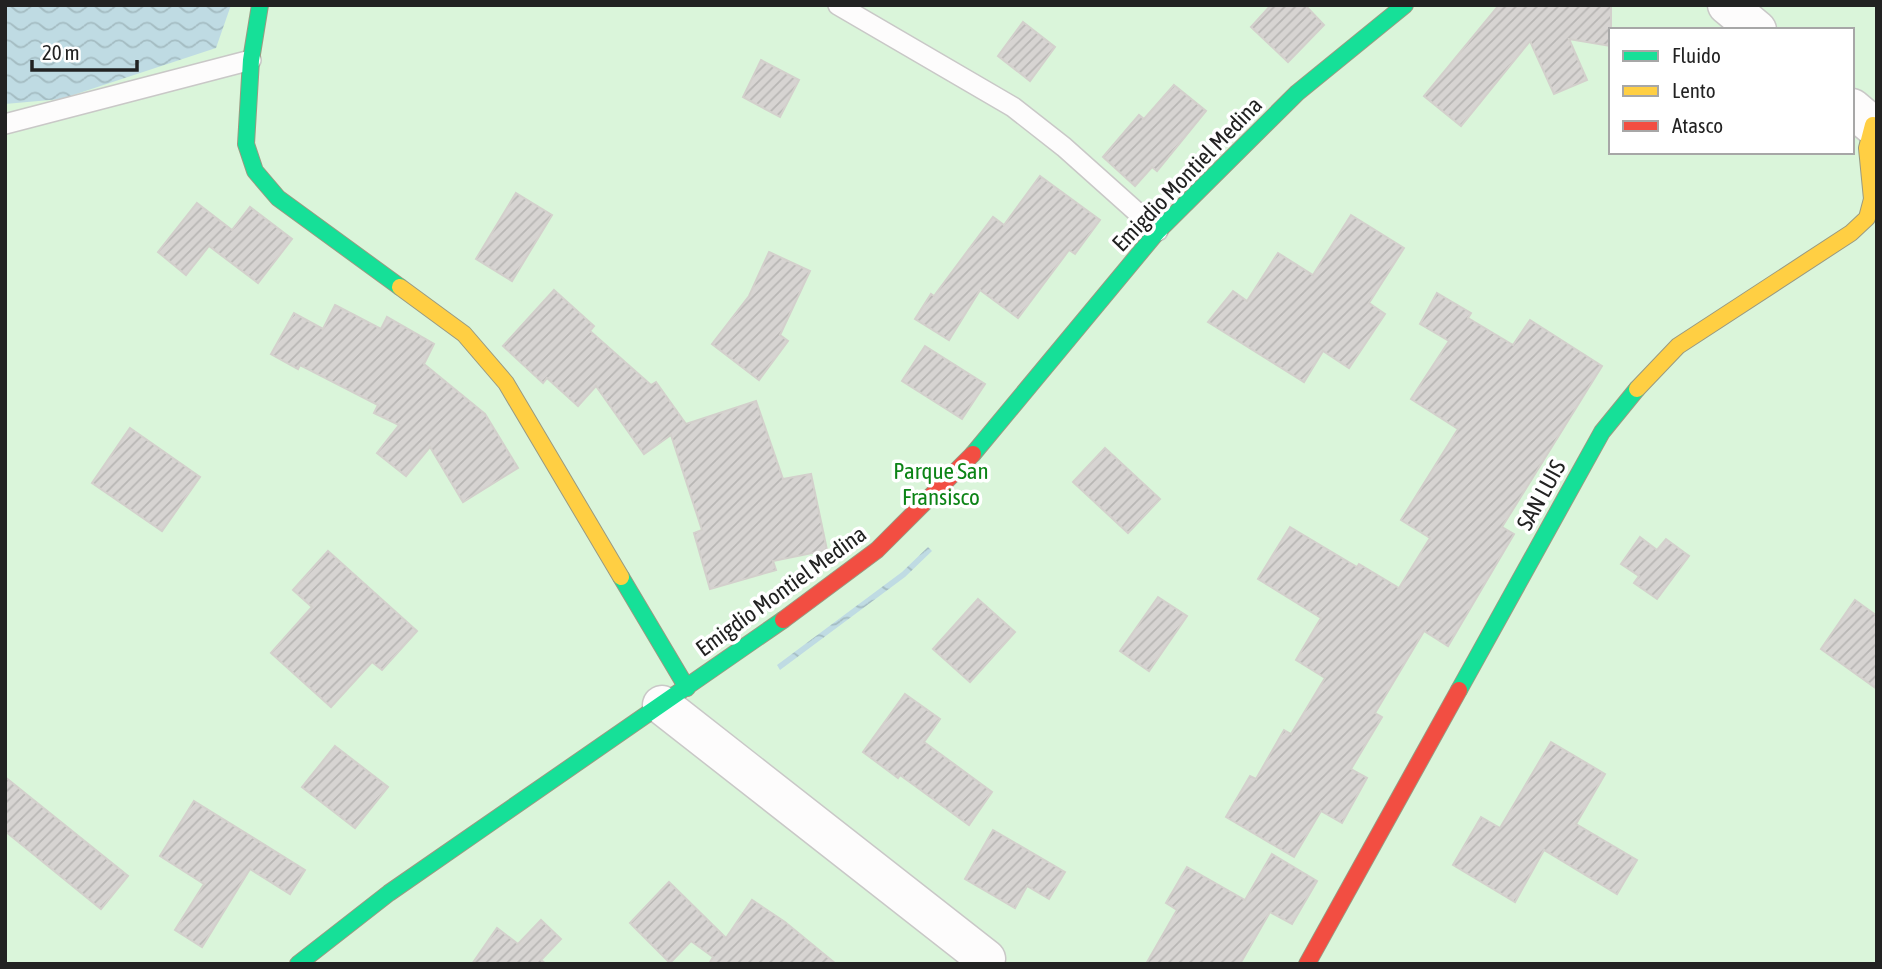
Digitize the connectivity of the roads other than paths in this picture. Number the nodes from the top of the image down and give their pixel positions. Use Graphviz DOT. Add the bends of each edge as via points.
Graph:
graph roads {
  1 [pos="260,5"];
  2 [pos="838,5"];
  3 [pos="1405,5"];
  4 [pos="1727,5"];
  5 [pos="1755,28"];
  6 [pos="251,60"];
  7 [pos="1867,121"];
  8 [pos="5,124"];
  9 [pos="1158,231"];
  10 [pos="674,696"];
  11 [pos="298,964"];
  12 [pos="984,964"];
  13 [pos="1307,964"];
  1 -- 6 [label="street"];
  2 -- 9 [label="lane" via="1013,107"];
  3 -- 9 [label="street, Emigdio Montiel Medina" via="1297,93"];
  4 -- 5 [label="street"];
  6 -- 8 [label="lane"];
  6 -- 10 [label="street" via="246,144 255,171 278,198 464,334 506,383"];
  7 -- 13 [label="street, SAN LUIS" via="1872,200 1867,218 1678,346 1602,432"];
  9 -- 10 [label="street, Emigdio Montiel Medina" via="986,440 877,550"];
  10 -- 11 [label="street, Emigdio Montiel Medina" via="389,893"];
  10 -- 12 [label="street" via="986,959"];
}
